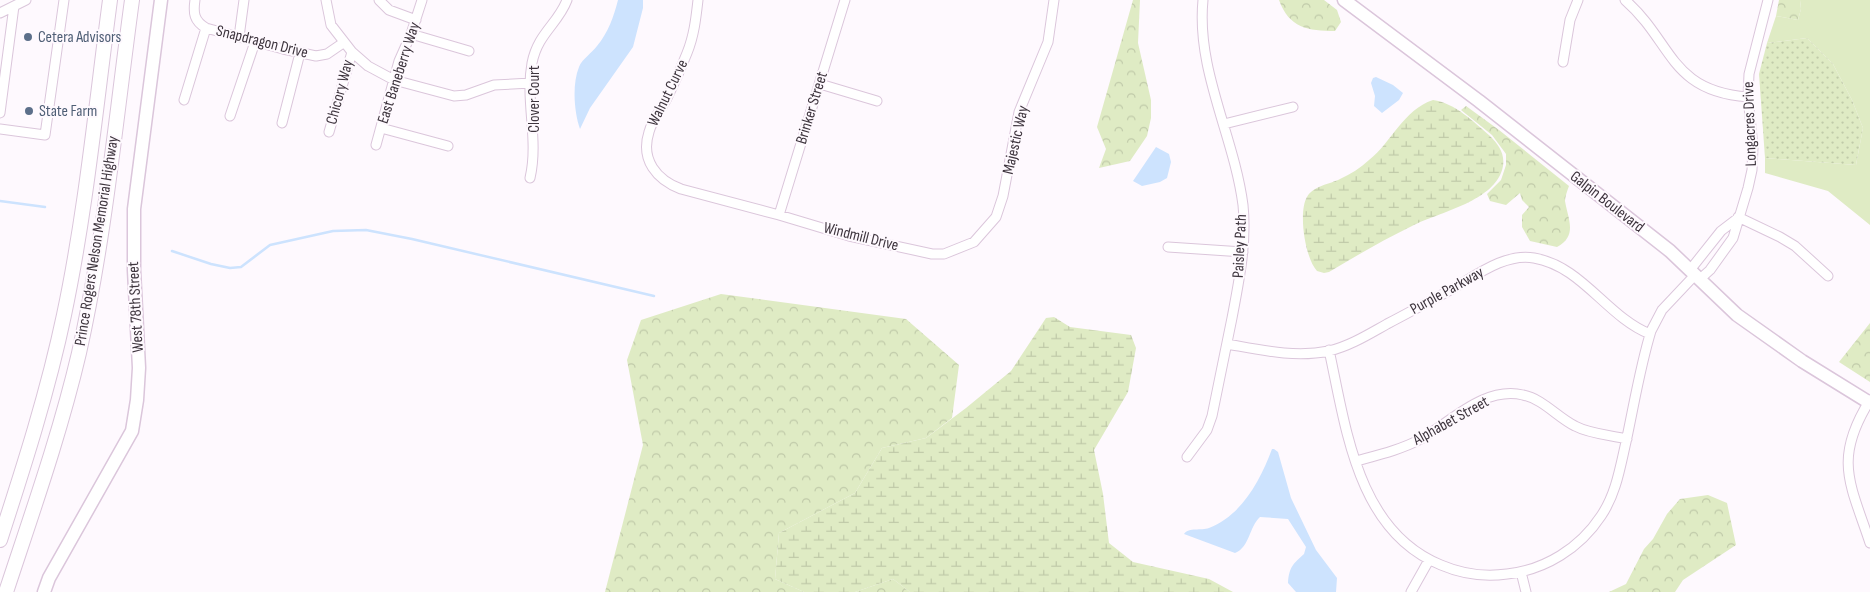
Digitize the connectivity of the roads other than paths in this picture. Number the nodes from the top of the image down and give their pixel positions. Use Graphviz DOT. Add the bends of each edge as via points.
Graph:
graph roads {
  1 [pos="26,0"];
  2 [pos="64,0"];
  3 [pos="110,0"];
  4 [pos="132,0"];
  5 [pos="161,0"];
  6 [pos="195,0"];
  7 [pos="244,0"];
  8 [pos="326,0"];
  9 [pos="379,0"];
  10 [pos="422,0"];
  11 [pos="567,0"];
  12 [pos="698,0"];
  13 [pos="845,0"];
  14 [pos="1054,0"];
  15 [pos="1204,0"];
  16 [pos="1344,0"];
  17 [pos="1578,0"];
  18 [pos="1625,0"];
  19 [pos="1768,0"];
  20 [pos="14,6"];
  21 [pos="0,14"];
  22 [pos="416,20"];
  23 [pos="206,28"];
  24 [pos="411,34"];
  25 [pos="239,37"];
  26 [pos="255,42"];
  27 [pos="344,42"];
  28 [pos="469,51"];
  29 [pos="352,52"];
  30 [pos="300,53"];
  31 [pos="1563,62"];
  32 [pos="394,80"];
  33 [pos="530,83"];
  34 [pos="820,84"];
  35 [pos="1748,97"];
  36 [pos="184,100"];
  37 [pos="877,101"];
  38 [pos="1293,107"];
  39 [pos="0,113"];
  40 [pos="230,116"];
  41 [pos="282,123"];
  42 [pos="1224,124"];
  43 [pos="381,128"];
  44 [pos="0,130"];
  45 [pos="329,132"];
  46 [pos="376,145"];
  47 [pos="448,146"];
  48 [pos="530,178"];
  49 [pos="779,215"];
  50 [pos="1738,218"];
  51 [pos="1168,247"];
  52 [pos="1243,252"];
  53 [pos="944,254"];
  54 [pos="1695,275"];
  55 [pos="1828,276"];
  56 [pos="1650,334"];
  57 [pos="1227,344"];
  58 [pos="1330,350"];
  59 [pos="1870,402"];
  60 [pos="1627,439"];
  61 [pos="1187,457"];
  62 [pos="1356,461"];
  63 [pos="0,540"];
  64 [pos="1870,543"];
  65 [pos="1429,560"];
  66 [pos="1521,572"];
  67 [pos="6,592"];
  68 [pos="44,592"];
  69 [pos="1411,592"];
  70 [pos="1526,592"];
  1 -- 20 [label="street"];
  2 -- 44 [label="street" via="45,135"];
  3 -- 63 [label="main road, Prince Rogers Nelson Memorial Highway" via="78,237 64,315 40,414"];
  4 -- 67 [label="main road, Prince Rogers Nelson Memorial Highway" via="86,319 62,418"];
  5 -- 68 [label="street, West 78th Street" via="134,209 139,368 132,431"];
  6 -- 23 [label="street" via="195,18"];
  7 -- 25 [label="street"];
  8 -- 27 [label="street" via="331,25"];
  9 -- 22 [label="street" via="389,10"];
  10 -- 22 [label="street, East Baneberry Way"];
  11 -- 33 [label="street, Clover Court" via="540,39"];
  12 -- 49 [label="street, Walnut Curve" via="688,50 649,132 649,161 661,178 681,190"];
  13 -- 34 [label="street, Brinker Street"];
  14 -- 53 [label="street, Majestic Way" via="1048,42 1019,112 996,217 974,242"];
  15 -- 42 [label="street, Paisley Path" via="1204,45"];
  16 -- 54 [label="street, Galpin Boulevard" via="1486,106 1670,251"];
  17 -- 31 [label="street" via="1567,34"];
  18 -- 35 [label="street" via="1637,10 1677,66 1692,79 1729,96"];
  19 -- 35 [label="street, Longacres Drive" via="1752,55"];
  20 -- 21 [label="street"];
  20 -- 39 [label="street"];
  22 -- 24 [label="street, East Baneberry Way"];
  23 -- 25 [label="street, Snapdragon Drive"];
  23 -- 36 [label="street"];
  24 -- 28 [label="street"];
  24 -- 32 [label="street, East Baneberry Way"];
  25 -- 26 [label="street, Snapdragon Drive"];
  26 -- 30 [label="street, Snapdragon Drive"];
  26 -- 40 [label="street"];
  27 -- 29 [label="street"];
  27 -- 30 [label="street, Snapdragon Drive" via="327,54"];
  29 -- 32 [label="street" via="368,66"];
  29 -- 45 [label="street, Chicory Way"];
  30 -- 41 [label="street"];
  32 -- 33 [label="street" via="454,96 494,85"];
  32 -- 43 [label="street, East Baneberry Way"];
  33 -- 48 [label="street, Clover Court" via="534,147"];
  34 -- 37 [label="street"];
  34 -- 49 [label="street, Brinker Street"];
  35 -- 50 [label="street, Longacres Drive" via="1752,170"];
  38 -- 42 [label="street"];
  42 -- 52 [label="street, Paisley Path" via="1242,204"];
  43 -- 46 [label="street, East Baneberry Way"];
  43 -- 47 [label="street"];
  49 -- 53 [label="street, Windmill Drive" via="849,236"];
  50 -- 54 [label="street" via="1721,232"];
  50 -- 54 [label="street, Longacres Drive" via="1733,238 1710,270"];
  50 -- 55 [label="street" via="1795,246"];
  51 -- 52 [label="street"];
  52 -- 57 [label="street, Paisley Path"];
  54 -- 56 [label="street" via="1662,310"];
  54 -- 59 [label="street, Galpin Boulevard" via="1738,315 1802,361"];
  56 -- 58 [label="street, Purple Parkway" via="1627,322 1562,267 1527,257 1498,263 1372,332"];
  56 -- 60 [label="street"];
  57 -- 58 [label="street, Purple Parkway" via="1293,354"];
  57 -- 61 [label="street, Paisley Path" via="1212,416 1207,430"];
  58 -- 62 [label="street"];
  59 -- 64 [label="street" via="1853,432 1848,463 1850,482"];
  60 -- 62 [label="street, Alphabet Street" via="1581,429 1518,390 1484,399 1420,439"];
  60 -- 66 [label="street" via="1614,490 1590,530 1554,559"];
  62 -- 65 [label="street" via="1381,517 1402,541"];
  65 -- 66 [label="street" via="1475,574"];
  65 -- 69 [label="street"];
  66 -- 70 [label="street"];
}
